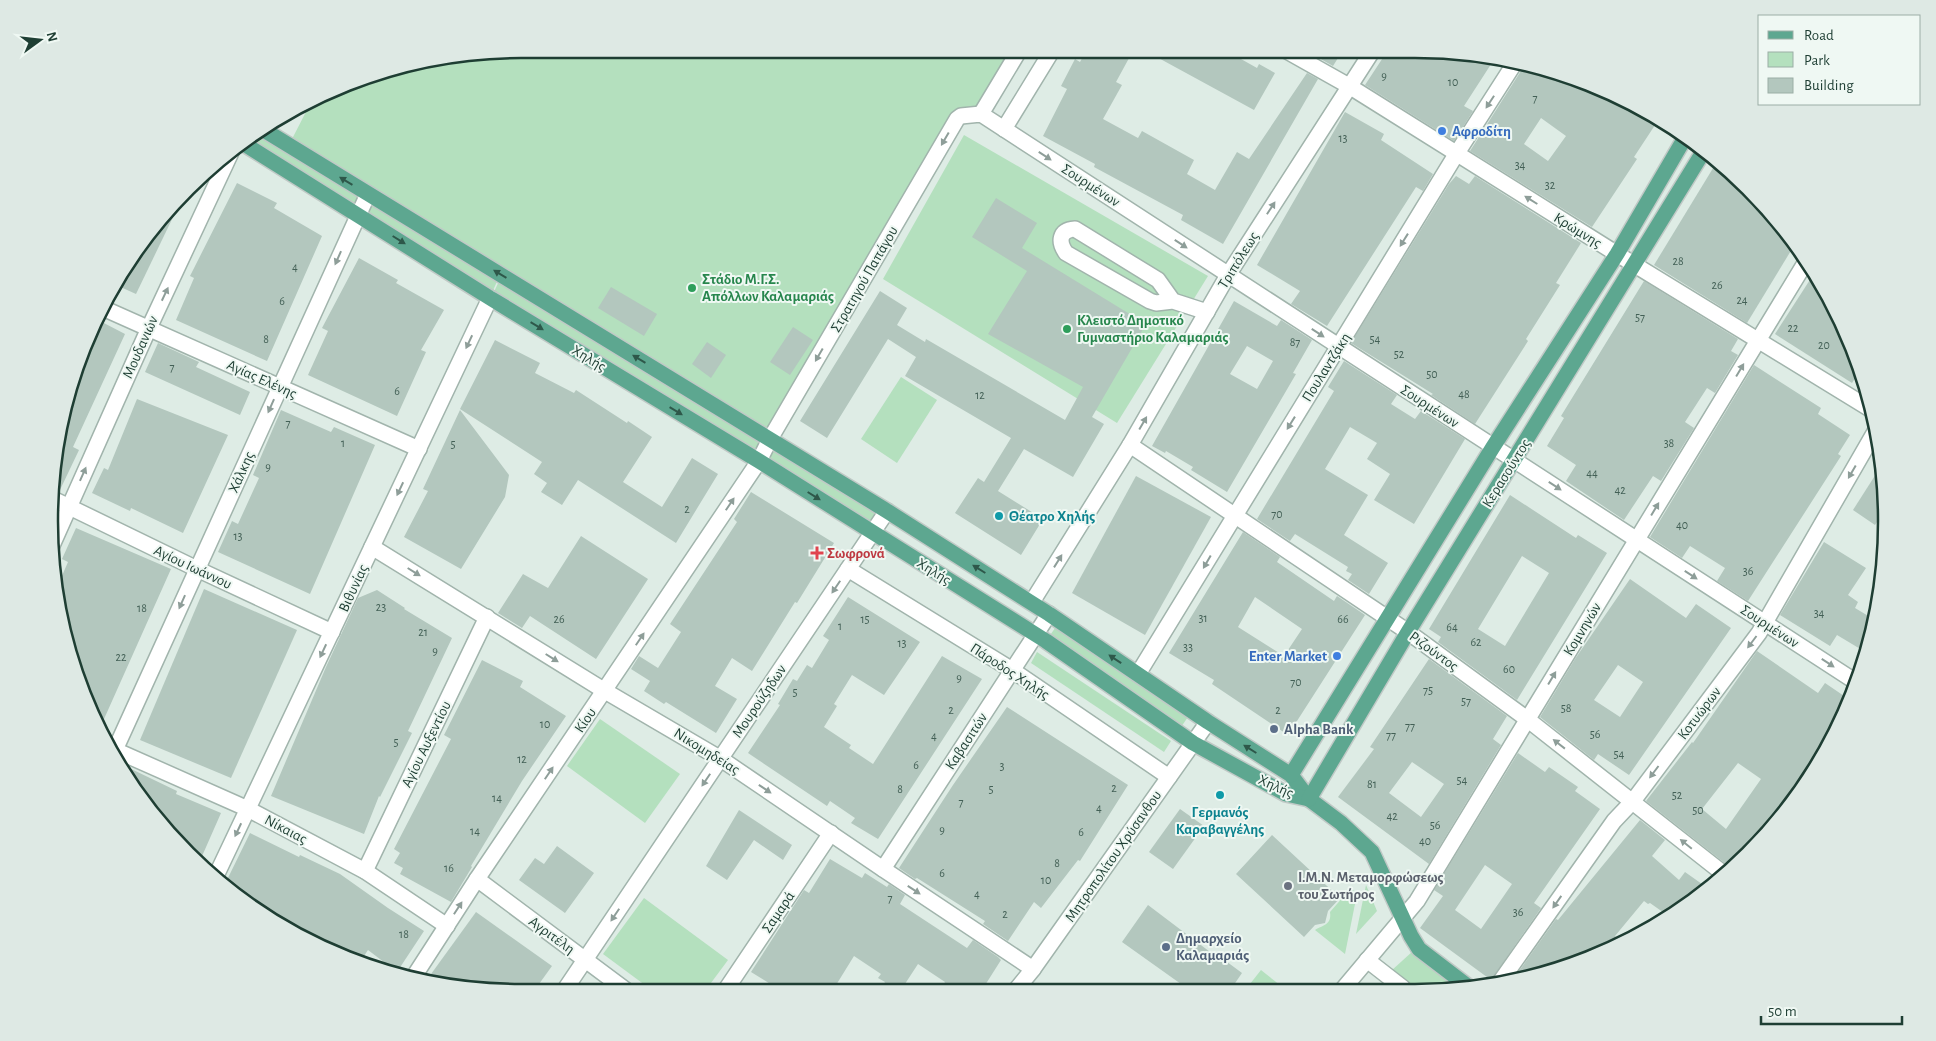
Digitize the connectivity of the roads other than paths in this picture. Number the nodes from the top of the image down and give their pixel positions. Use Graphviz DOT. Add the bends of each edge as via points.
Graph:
graph roads {
  1 [pos="1015,58"];
  2 [pos="1047,58"];
  3 [pos="1298,58"];
  4 [pos="1368,58"];
  5 [pos="1512,67"];
  6 [pos="1349,86"];
  7 [pos="981,114"];
  8 [pos="1004,129"];
  9 [pos="268,133"];
  10 [pos="1682,142"];
  11 [pos="248,146"];
  12 [pos="1457,154"];
  13 [pos="1701,156"];
  14 [pos="226,163"];
  15 [pos="368,194"];
  16 [pos="358,214"];
  17 [pos="1616,254"];
  18 [pos="1635,264"];
  19 [pos="1803,267"];
  20 [pos="1228,275"];
  21 [pos="490,298"];
  22 [pos="1173,301"];
  23 [pos="108,310"];
  24 [pos="1207,312"];
  25 [pos="149,328"];
  26 [pos="1758,340"];
  27 [pos="1339,346"];
  28 [pos="280,387"];
  29 [pos="1864,405"];
  30 [pos="770,438"];
  31 [pos="1871,438"];
  32 [pos="1130,445"];
  33 [pos="1493,447"];
  34 [pos="419,449"];
  35 [pos="1514,460"];
  36 [pos="759,461"];
  37 [pos="62,503"];
  38 [pos="887,511"];
  39 [pos="1234,515"];
  40 [pos="58,519"];
  41 [pos="873,532"];
  42 [pos="1637,539"];
  43 [pos="372,547"];
  44 [pos="848,569"];
  45 [pos="197,570"];
  46 [pos="1032,602"];
  47 [pos="1049,614"];
  48 [pos="487,617"];
  49 [pos="1387,618"];
  50 [pos="1765,622"];
  51 [pos="332,632"];
  52 [pos="1408,632"];
  53 [pos="1034,634"];
  54 [pos="1012,670"];
  55 [pos="1138,674"];
  56 [pos="1850,678"];
  57 [pos="605,691"];
  58 [pos="1527,719"];
  59 [pos="1208,722"];
  60 [pos="1193,743"];
  61 [pos="117,746"];
  62 [pos="120,752"];
  63 [pos="721,758"];
  64 [pos="1291,775"];
  65 [pos="1169,777"];
  66 [pos="1310,799"];
  67 [pos="1633,801"];
  68 [pos="248,809"];
  69 [pos="830,833"];
  70 [pos="882,869"];
  71 [pos="364,870"];
  72 [pos="1719,870"];
  73 [pos="218,871"];
  74 [pos="477,879"];
  75 [pos="1403,917"];
  76 [pos="447,926"];
  77 [pos="586,959"];
  78 [pos="1367,960"];
  79 [pos="1033,969"];
  80 [pos="417,972"];
  81 [pos="1505,975"];
  82 [pos="1461,981"];
  83 [pos="569,984"];
  84 [pos="617,984"];
  85 [pos="729,984"];
  86 [pos="1021,984"];
  87 [pos="1348,984"];
  88 [pos="1398,984"];
  1 -- 7 [label="street"];
  2 -- 8 [label="street"];
  3 -- 6 [label="street, Κρώμνης"];
  4 -- 6 [label="street, Τριπόλεως"];
  5 -- 12 [label="street, Πουλαντζάκη, one-way"];
  6 -- 12 [label="street, Κρώμνης"];
  20 -- 6 [label="street, Τριπόλεως, one-way"];
  7 -- 8 [label="street"];
  7 -- 30 [label="street, Στρατηγού Παπάγου, one-way" via="957,119"];
  8 -- 20 [label="street, Σουρμένων, one-way"];
  15 -- 9 [label="main road, Χηλής, one-way"];
  10 -- 17 [label="main road, Κερασούντος"];
  11 -- 16 [label="main road, Χηλής"];
  17 -- 12 [label="street, Κρώμνης, one-way"];
  12 -- 27 [label="street, Πουλαντζάκη, one-way"];
  13 -- 18 [label="main road, Κερασούντος"];
  25 -- 14 [label="street, Μουδανιών, one-way"];
  15 -- 16 [label="street, Χάλκης"];
  30 -- 15 [label="main road, Χηλής, one-way"];
  16 -- 21 [label="main road, Χηλής, one-way"];
  16 -- 28 [label="street, Χάλκης, one-way"];
  17 -- 18 [label="street, Κρώμνης"];
  17 -- 33 [label="main road, Κερασούντος"];
  18 -- 26 [label="street, Κρώμνης"];
  18 -- 35 [label="main road, Κερασούντος"];
  19 -- 26 [label="street, Κομνηνών"];
  20 -- 24 [label="street, Τριπόλεως"];
  20 -- 27 [label="street, Σουρμένων, one-way"];
  21 -- 34 [label="street, Βιθυνίας, one-way"];
  21 -- 36 [label="main road, Χηλής, one-way"];
  22 -- 22 [label="street" via="1158,280 1075,229 1064,233 1061,246 1066,253 1156,304"];
  22 -- 24 [label="street"];
  23 -- 25 [label="street, Αγίας Ελένης"];
  32 -- 24 [label="street, Τριπόλεως, one-way"];
  25 -- 28 [label="street, Αγίας Ελένης"];
  37 -- 25 [label="street, Μουδανιών, one-way"];
  26 -- 29 [label="street, Κρώμνης"];
  42 -- 26 [label="street, Κομνηνών, one-way"];
  27 -- 33 [label="street, Σουρμένων"];
  27 -- 39 [label="street, Πουλαντζάκη, one-way"];
  28 -- 34 [label="street, Αγίας Ελένης"];
  28 -- 45 [label="street, Χάλκης, one-way"];
  30 -- 36 [label="street, Στρατηγού Παπάγου"];
  30 -- 38 [label="main road, Χηλής"];
  31 -- 50 [label="street, Κοτυώρων, one-way"];
  32 -- 39 [label="street, Ριζούντος"];
  46 -- 32 [label="street, Τριπόλεως, one-way"];
  33 -- 35 [label="street, Σουρμένων"];
  33 -- 49 [label="main road, Κερασούντος"];
  34 -- 43 [label="street, Βιθυνίας, one-way"];
  35 -- 42 [label="street, Σουρμένων, one-way"];
  35 -- 52 [label="main road, Κερασούντος"];
  36 -- 41 [label="main road, Χηλής, one-way"];
  57 -- 36 [label="street, Κίου, one-way"];
  37 -- 40 [label="street, Μουδανιών"];
  37 -- 45 [label="street, Αγίου Ιωάννου"];
  38 -- 41 [label="street, Μουρούζηδων"];
  46 -- 38 [label="main road, Χηλής, one-way"];
  39 -- 49 [label="street, Ριζούντος"];
  39 -- 55 [label="street, Πουλαντζάκη, one-way"];
  41 -- 44 [label="street, Μουρούζηδων"];
  41 -- 53 [label="main road, Χηλής"];
  42 -- 50 [label="street, Σουρμένων, one-way"];
  58 -- 42 [label="street, Κομνηνών, one-way"];
  43 -- 48 [label="street, Νικομηδείας, one-way"];
  43 -- 51 [label="street, Βιθυνίας"];
  44 -- 54 [label="street, Πάροδος Χηλής"];
  44 -- 63 [label="street, Μουρούζηδων, one-way"];
  45 -- 51 [label="street, Αγίου Ιωάννου"];
  45 -- 61 [label="street, Χάλκης, one-way"];
  46 -- 47 [label="main road, Χηλής"];
  47 -- 53 [label="street, Καβασιτών"];
  55 -- 47 [label="main road, Χηλής, one-way"];
  48 -- 57 [label="street, Νικομηδείας, one-way"];
  48 -- 71 [label="street, Αγίου Αυξεντίου"];
  49 -- 52 [label="street, Ριζούντος"];
  49 -- 64 [label="main road, Κερασούντος"];
  50 -- 56 [label="street, Σουρμένων, one-way"];
  50 -- 67 [label="street, Κοτυώρων, one-way"];
  51 -- 68 [label="street, Βιθυνίας, one-way"];
  52 -- 58 [label="street, Ριζούντος"];
  52 -- 66 [label="main road, Κερασούντος"];
  53 -- 54 [label="street, Καβασιτών"];
  53 -- 60 [label="main road, Χηλής"];
  54 -- 65 [label="street, Πάροδος Χηλής"];
  54 -- 70 [label="street, Καβασιτών"];
  55 -- 59 [label="main road, Χηλής"];
  57 -- 63 [label="street, Νικομηδείας"];
  74 -- 57 [label="street, Κίου, one-way"];
  67 -- 58 [label="street, Ριζούντος, one-way"];
  58 -- 75 [label="street, Κομνηνών" via="1418,901"];
  59 -- 60 [label="street, Μητροπολίτου Χρύσανθου"];
  64 -- 59 [label="main road, Χηλής, one-way"];
  60 -- 65 [label="street, Μητροπολίτου Χρύσανθου"];
  60 -- 66 [label="main road, Χηλής" via="1286,794"];
  62 -- 68 [label="street, Νίκαιας"];
  63 -- 69 [label="street, Νικομηδείας, one-way"];
  63 -- 77 [label="street, Μουρούζηδων, one-way"];
  64 -- 66 [label="main road, Χηλής"];
  65 -- 79 [label="street, Μητροπολίτου Χρύσανθου"];
  66 -- 75 [label="main road" via="1372,852"];
  72 -- 67 [label="street, Ριζούντος, one-way"];
  67 -- 81 [label="street, Κοτυώρων, one-way" via="1614,822"];
  68 -- 71 [label="street, Νίκαιας"];
  68 -- 73 [label="street, Βιθυνίας, one-way"];
  69 -- 70 [label="street, Νικομηδείας"];
  69 -- 85 [label="street, Σαμαρά"];
  70 -- 79 [label="street, Νικομηδείας, one-way"];
  71 -- 76 [label="street, Νίκαιας"];
  76 -- 74 [label="street, Κίου, one-way"];
  74 -- 77 [label="street, Αγριτέλη"];
  75 -- 78 [label="street, Κομνηνών"];
  75 -- 82 [label="main road" via="1419,949"];
  76 -- 80 [label="street, Κίου"];
  77 -- 83 [label="street, Μουρούζηδων"];
  77 -- 84 [label="street, Αγριτέλη"];
  78 -- 87 [label="street, Κομνηνών"];
  78 -- 88 [label="street"];
  79 -- 86 [label="street, Μητροπολίτου Χρύσανθου"];
}
